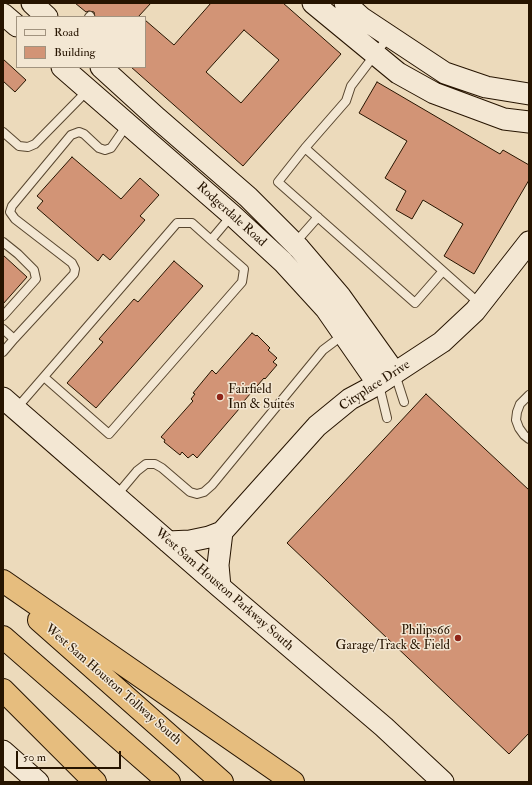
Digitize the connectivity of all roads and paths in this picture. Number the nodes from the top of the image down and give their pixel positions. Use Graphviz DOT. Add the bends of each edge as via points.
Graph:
graph roads {
  1 [pos="32,3"];
  2 [pos="312,3"];
  3 [pos="345,3"];
  4 [pos="3,14"];
  5 [pos="46,16"];
  6 [pos="16,25"];
  7 [pos="389,36"];
  8 [pos="376,56"];
  9 [pos="63,68"];
  10 [pos="103,69"];
  11 [pos="88,90"];
  12 [pos="529,94"];
  13 [pos="529,122"];
  14 [pos="128,124"];
  15 [pos="3,132"];
  16 [pos="305,148"];
  17 [pos="248,197"];
  18 [pos="232,214"];
  19 [pos="318,217"];
  20 [pos="211,240"];
  21 [pos="3,242"];
  22 [pos="529,242"];
  23 [pos="295,244"];
  24 [pos="443,271"];
  25 [pos="480,304"];
  26 [pos="3,316"];
  27 [pos="3,329"];
  28 [pos="344,335"];
  29 [pos="14,339"];
  30 [pos="3,352"];
  31 [pos="44,377"];
  32 [pos="387,379"];
  33 [pos="529,395"];
  34 [pos="404,402"];
  35 [pos="9,404"];
  36 [pos="387,418"];
  37 [pos="529,440"];
  38 [pos="116,496"];
  39 [pos="222,532"];
  40 [pos="168,542"];
  41 [pos="3,581"];
  42 [pos="220,587"];
  43 [pos="3,589"];
  44 [pos="3,637"];
  45 [pos="3,690"];
  46 [pos="3,751"];
  47 [pos="38,782"];
  48 [pos="96,782"];
  49 [pos="169,782"];
  50 [pos="222,782"];
  51 [pos="293,782"];
  52 [pos="443,782"];
  1 -- 5 [label="street"];
  2 -- 8 [label="street"];
  3 -- 7 [label="street"];
  4 -- 6 [label="street"];
  7 -- 8 [label="lane"];
  7 -- 12 [label="street" via="445,73 486,87"];
  8 -- 13 [label="street" via="398,73 434,93 504,119"];
  8 -- 16 [label="lane" via="351,86 346,101"];
  9 -- 11 [label="street, Rodgerdale Road"];
  10 -- 11 [label="street"];
  10 -- 17 [label="street, Rodgerdale Road"];
  11 -- 14 [label="street, Rodgerdale Road"];
  11 -- 15 [label="lane" via="35,144 28,147 19,146"];
  14 -- 18 [label="street, Rodgerdale Road"];
  14 -- 29 [label="lane" via="111,148 105,150 99,148 84,134 79,132 71,135 12,206 10,212 15,219 72,263 75,269 74,274"];
  16 -- 19 [label="lane" via="278,182"];
  16 -- 24 [label="lane"];
  17 -- 18 [label="street"];
  17 -- 23 [label="street, Rodgerdale Road"];
  18 -- 20 [label="lane"];
  18 -- 28 [label="street, Rodgerdale Road" via="283,262 326,309"];
  19 -- 23 [label="lane"];
  19 -- 24 [label="lane" via="415,303"];
  20 -- 31 [label="lane" via="192,223 177,223"];
  20 -- 31 [label="lane" via="244,269 242,282 109,434"];
  21 -- 26 [label="lane" via="34,270 36,279"];
  22 -- 25 [label="street, Cityplace Drive"];
  23 -- 32 [label="street, Rodgerdale Road" via="340,296"];
  24 -- 25 [label="lane"];
  25 -- 32 [label="street, Cityplace Drive" via="442,342"];
  27 -- 29 [label="lane"];
  28 -- 32 [label="street, Rodgerdale Road"];
  28 -- 38 [label="lane" via="323,350 204,492 190,492 162,468 155,464 146,464"];
  29 -- 30 [label="lane"];
  31 -- 35 [label="lane"];
  32 -- 34 [label="lane"];
  32 -- 36 [label="lane"];
  32 -- 39 [label="street, Cityplace Drive" via="350,399 317,426"];
  33 -- 37 [label="lane" via="520,404 516,420 524,436"];
  35 -- 38 [label="street, West Sam Houston Parkway South"];
  38 -- 40 [label="street, West Sam Houston Parkway South"];
  39 -- 40 [label="street, Cityplace Drive" via="190,541"];
  39 -- 42 [label="street" via="218,565"];
  40 -- 42 [label="street, West Sam Houston Parkway South"];
  41 -- 51 [label="highway"];
  42 -- 52 [label="street, West Sam Houston Parkway South" via="384,726"];
  43 -- 50 [label="highway, West Sam Houston Tollway South"];
  44 -- 49 [label="highway"];
  45 -- 48 [label="highway"];
  46 -- 47 [label="street"];
}
